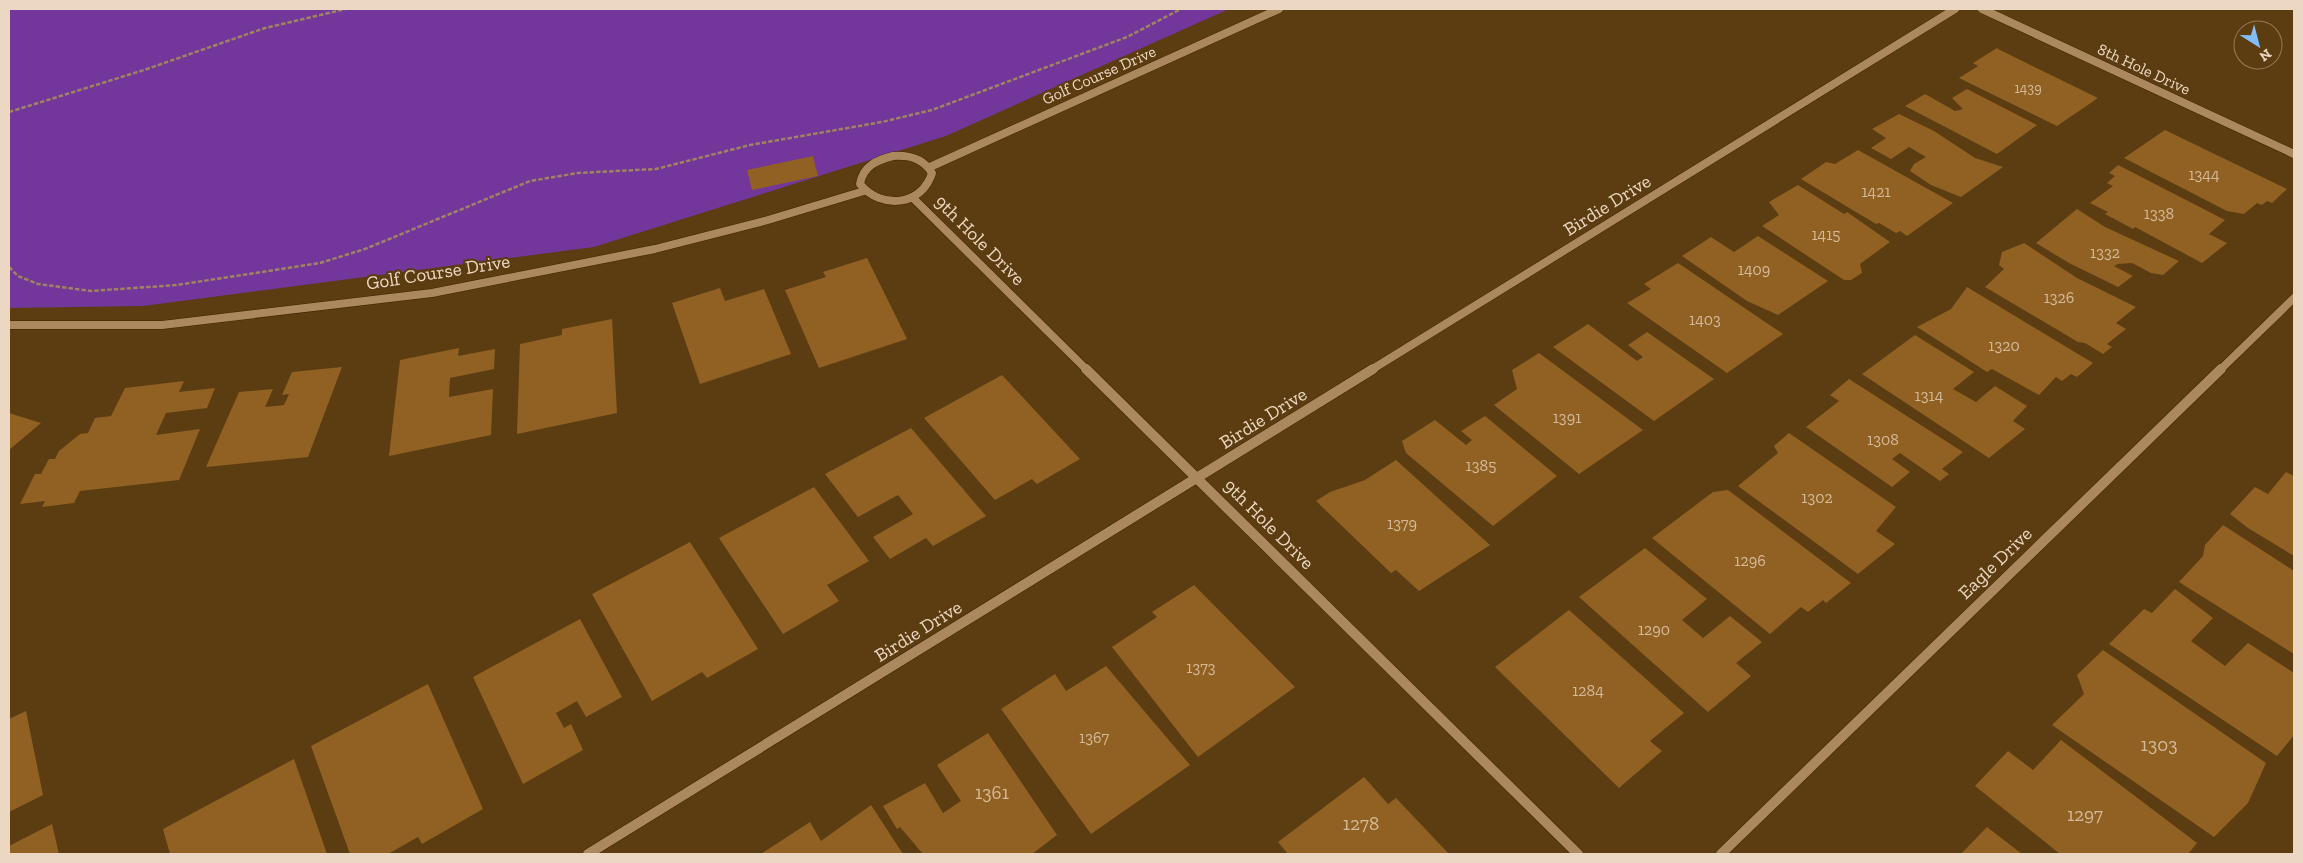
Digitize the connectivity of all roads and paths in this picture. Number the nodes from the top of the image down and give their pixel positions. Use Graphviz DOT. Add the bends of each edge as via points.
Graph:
graph roads {
  1 [pos="346,9"];
  2 [pos="1181,9"];
  3 [pos="1279,9"];
  4 [pos="1955,9"];
  5 [pos="1982,9"];
  6 [pos="9,112"];
  7 [pos="2294,154"];
  8 [pos="930,167"];
  9 [pos="864,191"];
  10 [pos="913,198"];
  11 [pos="9,267"];
  12 [pos="2294,298"];
  13 [pos="9,325"];
  14 [pos="1197,478"];
  15 [pos="588,854"];
  16 [pos="1578,854"];
  17 [pos="1721,854"];
  1 -- 6 [label="path" via="265,28"];
  2 -- 11 [label="path" via="1126,37 932,110 750,145 656,169 578,173 538,179 513,186 365,249 320,263 169,286 91,291 38,284 18,276"];
  3 -- 8 [label="street, Golf Course Drive"];
  4 -- 14 [label="street, Birdie Drive"];
  5 -- 7 [label="street, 8th Hole Drive"];
  8 -- 9 [label="street" via="904,156 882,159 865,170 861,177"];
  8 -- 10 [label="street" via="932,173 928,187"];
  9 -- 10 [label="street" via="870,197 890,201"];
  9 -- 13 [label="street, Golf Course Drive" via="655,249 432,293 162,325"];
  10 -- 14 [label="street, 9th Hole Drive"];
  12 -- 17 [label="street, Eagle Drive"];
  14 -- 15 [label="street, Birdie Drive"];
  14 -- 16 [label="street, 9th Hole Drive"];
}
